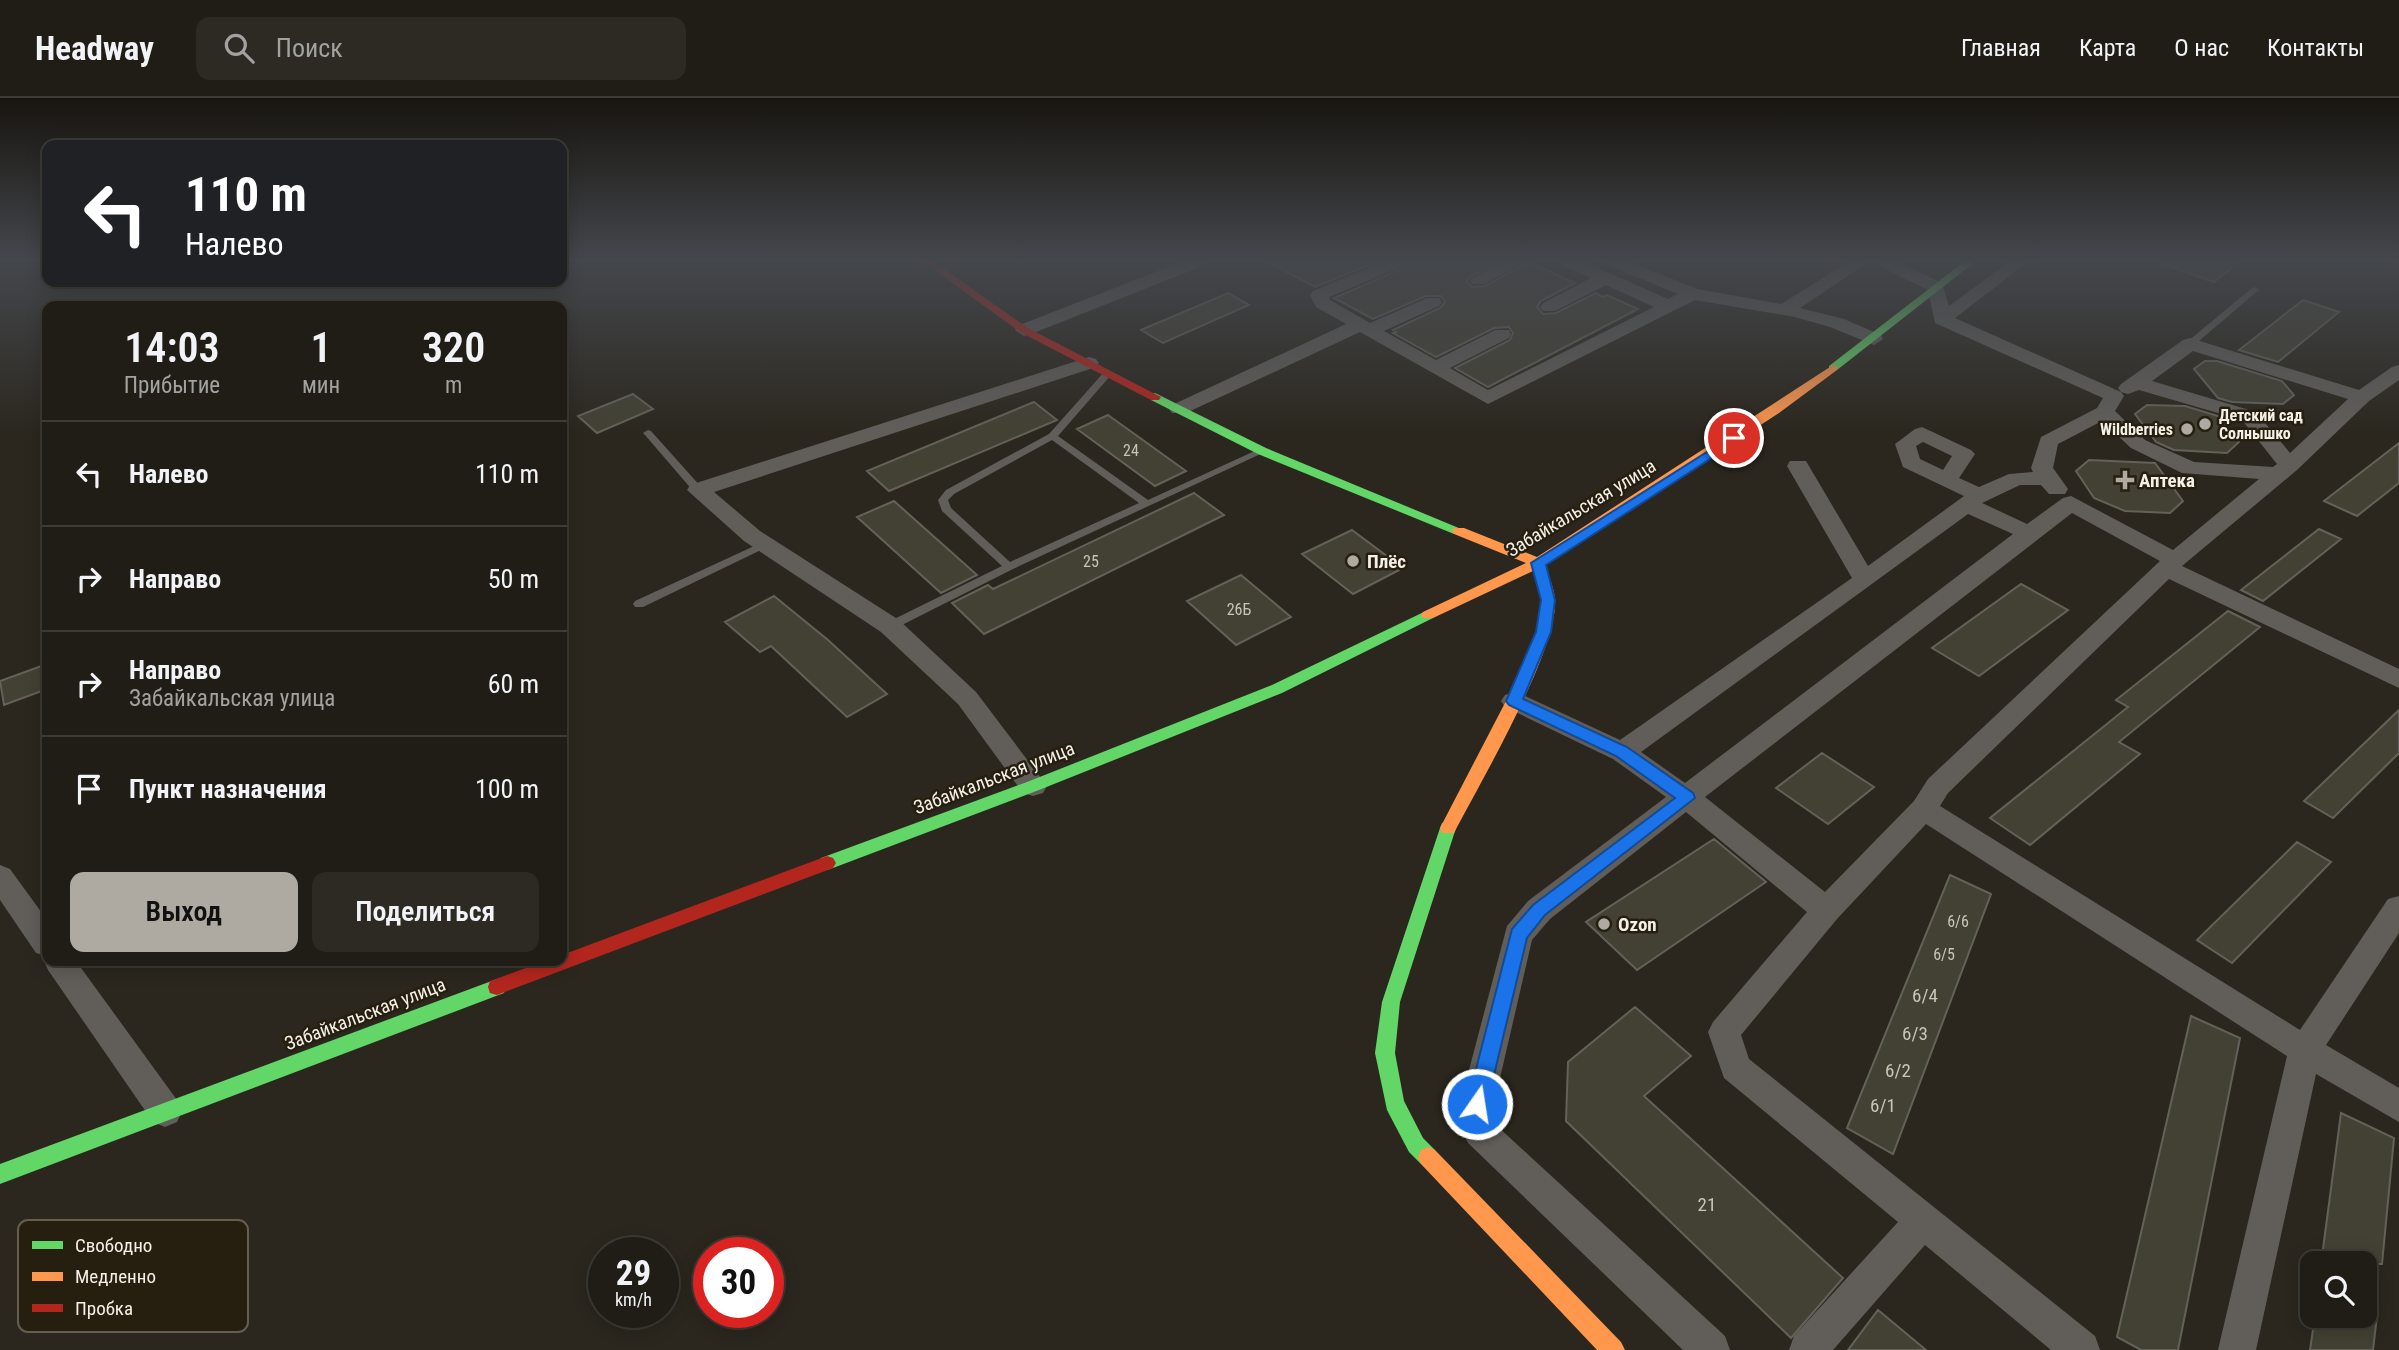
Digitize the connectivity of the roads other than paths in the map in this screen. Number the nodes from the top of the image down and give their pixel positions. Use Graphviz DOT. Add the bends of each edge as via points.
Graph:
graph roads {
  1 [pos="1009,319"];
  2 [pos="1051,319"];
  3 [pos="1351,319"];
  4 [pos="1386,319"];
  5 [pos="1642,319"];
  6 [pos="1822,319"];
  7 [pos="1897,319"];
  8 [pos="1943,319"];
  9 [pos="2219,319"];
  10 [pos="1365,327"];
  11 [pos="1024,330"];
  12 [pos="1502,334"];
  13 [pos="1874,339"];
  14 [pos="2190,344"];
  15 [pos="1098,368"];
  16 [pos="1435,368"];
  17 [pos="2399,371"];
  18 [pos="2137,383"];
  19 [pos="2362,397"];
  20 [pos="2109,404"];
  21 [pos="1179,409"];
  22 [pos="648,433"];
  23 [pos="1052,436"];
  24 [pos="1262,451"];
  25 [pos="1798,466"];
  26 [pos="2283,470"];
  27 [pos="2047,478"];
  28 [pos="1947,480"];
  29 [pos="698,490"];
  30 [pos="1973,500"];
  31 [pos="2071,503"];
  32 [pos="1147,504"];
  33 [pos="2029,533"];
  34 [pos="765,544"];
  35 [pos="1538,563"];
  36 [pos="2170,564"];
  37 [pos="1009,567"];
  38 [pos="1865,580"];
  39 [pos="639,604"];
  40 [pos="890,626"];
  41 [pos="2399,679"];
  42 [pos="1514,701"];
  43 [pos="1622,752"];
  44 [pos="1033,786"];
  45 [pos="1687,798"];
  46 [pos="1924,809"];
  47 [pos="0,877"];
  48 [pos="2399,908"];
  49 [pos="1826,910"];
  50 [pos="42,937"];
  51 [pos="567,960"];
  52 [pos="63,966"];
  53 [pos="552,966"];
  54 [pos="2305,1050"];
  55 [pos="2399,1107"];
  56 [pos="165,1111"];
  57 [pos="0,1174"];
  58 [pos="1923,1221"];
  59 [pos="1614,1350"];
  60 [pos="1711,1350"];
  61 [pos="1808,1350"];
  62 [pos="2081,1350"];
  63 [pos="2237,1350"];
  1 -- 11 [label="main road"];
  2 -- 11 [label="street"];
  3 -- 10 [label="street"];
  4 -- 10 [label="street"];
  5 -- 16 [label="street" via="1488,398"];
  6 -- 13 [label="street"];
  7 -- 13 [label="main road, Забайкальская улица"];
  8 -- 20 [label="street" via="2041,361"];
  9 -- 14 [label="lane"];
  10 -- 16 [label="street"];
  10 -- 21 [label="street"];
  11 -- 15 [label="main road"];
  12 -- 16 [label="street"];
  13 -- 35 [label="main road, Забайкальская улица" via="1734,438"];
  14 -- 18 [label="street"];
  14 -- 19 [label="street"];
  15 -- 21 [label="main road"];
  15 -- 23 [label="lane"];
  15 -- 29 [label="street"];
  17 -- 19 [label="street"];
  18 -- 20 [label="street"];
  18 -- 26 [label="street" via="2249,416"];
  19 -- 26 [label="street"];
  20 -- 26 [label="street" via="2138,444 2190,468"];
  20 -- 27 [label="street" via="2048,442 2042,468"];
  21 -- 24 [label="main road"];
  22 -- 29 [label="lane"];
  23 -- 32 [label="lane"];
  23 -- 37 [label="lane" via="943,500 946,509"];
  24 -- 32 [label="lane"];
  24 -- 35 [label="main road"];
  25 -- 38 [label="street"];
  26 -- 36 [label="street"];
  27 -- 30 [label="street" via="2017,479"];
  27 -- 31 [label="street"];
  28 -- 30 [label="street"];
  29 -- 34 [label="street"];
  30 -- 33 [label="street"];
  30 -- 38 [label="street"];
  31 -- 33 [label="street"];
  31 -- 36 [label="street"];
  32 -- 37 [label="lane"];
  33 -- 45 [label="street"];
  34 -- 39 [label="lane"];
  34 -- 40 [label="street"];
  35 -- 42 [label="main road" via="1548,600 1544,632"];
  35 -- 44 [label="main road, Забайкальская улица" via="1278,689"];
  36 -- 41 [label="street"];
  36 -- 46 [label="street" via="1938,786"];
  37 -- 40 [label="lane"];
  38 -- 43 [label="street"];
  40 -- 44 [label="street" via="967,698"];
  42 -- 43 [label="street"];
  42 -- 59 [label="main road" via="1450,820 1391,1002 1385,1053 1394,1103 1416,1145"];
  43 -- 45 [label="street"];
  44 -- 51 [label="main road, Забайкальская улица"];
  45 -- 49 [label="street"];
  45 -- 60 [label="street" via="1539,910 1518,935 1477,1104 1480,1132"];
  46 -- 49 [label="street"];
  46 -- 54 [label="street"];
  47 -- 50 [label="street"];
  48 -- 54 [label="street"];
  49 -- 58 [label="street" via="1724,1032 1736,1068"];
  52 -- 56 [label="street"];
  53 -- 56 [label="main road, Забайкальская улица"];
  54 -- 55 [label="street"];
  54 -- 63 [label="street"];
  56 -- 57 [label="main road, Забайкальская улица"];
  58 -- 61 [label="street"];
  58 -- 62 [label="street"];
}
